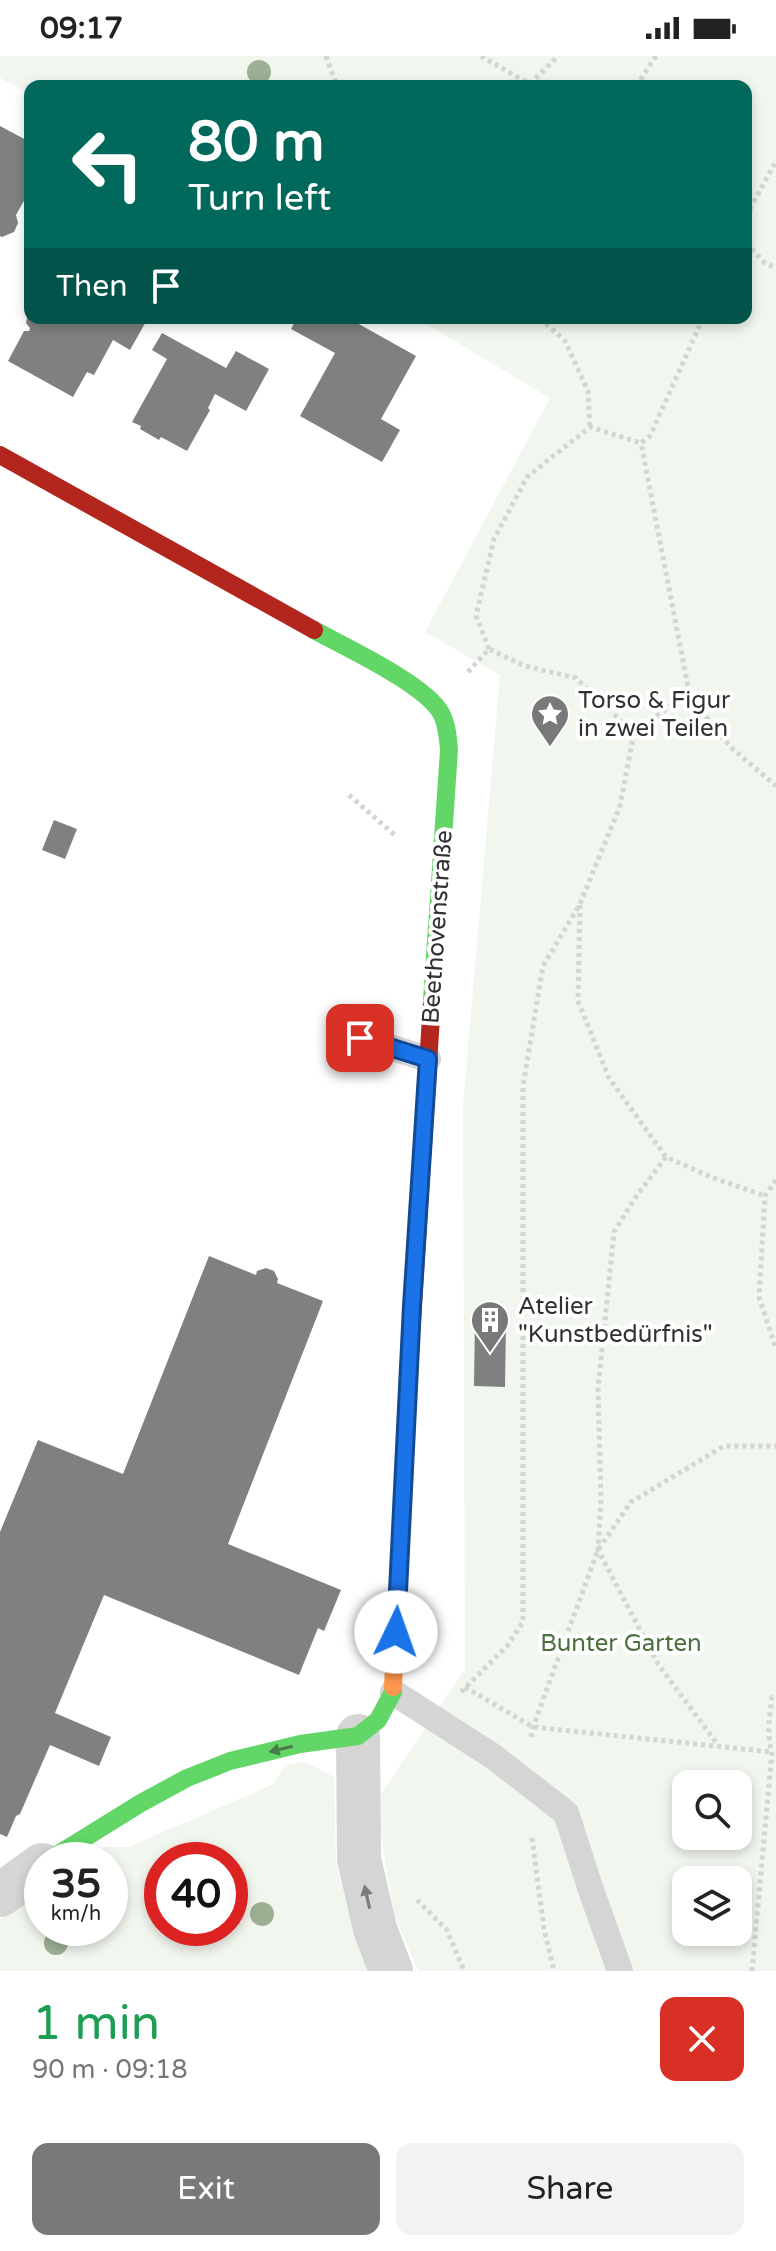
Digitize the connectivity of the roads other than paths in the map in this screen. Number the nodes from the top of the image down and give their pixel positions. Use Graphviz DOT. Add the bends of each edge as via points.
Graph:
graph roads {
  1 [pos="0,455"];
  2 [pos="360,1038"];
  3 [pos="428,1059"];
  4 [pos="393,1692"];
  5 [pos="358,1736"];
  6 [pos="78,1842"];
  7 [pos="24,1878"];
  8 [pos="0,1895"];
  9 [pos="391,1971"];
  10 [pos="620,1971"];
  1 -- 3 [label="street, Beethovenstraße" via="409,683 438,706 449,750"];
  2 -- 3 [label="lane"];
  3 -- 4 [label="street, Beethovenstraße"];
  4 -- 5 [label="street" via="378,1720"];
  4 -- 10 [label="lane" via="494,1757 566,1813"];
  5 -- 6 [label="street, one-way" via="230,1761 187,1778"];
  9 -- 5 [label="street, one-way" via="359,1859"];
  7 -- 8 [label="street"];
}
